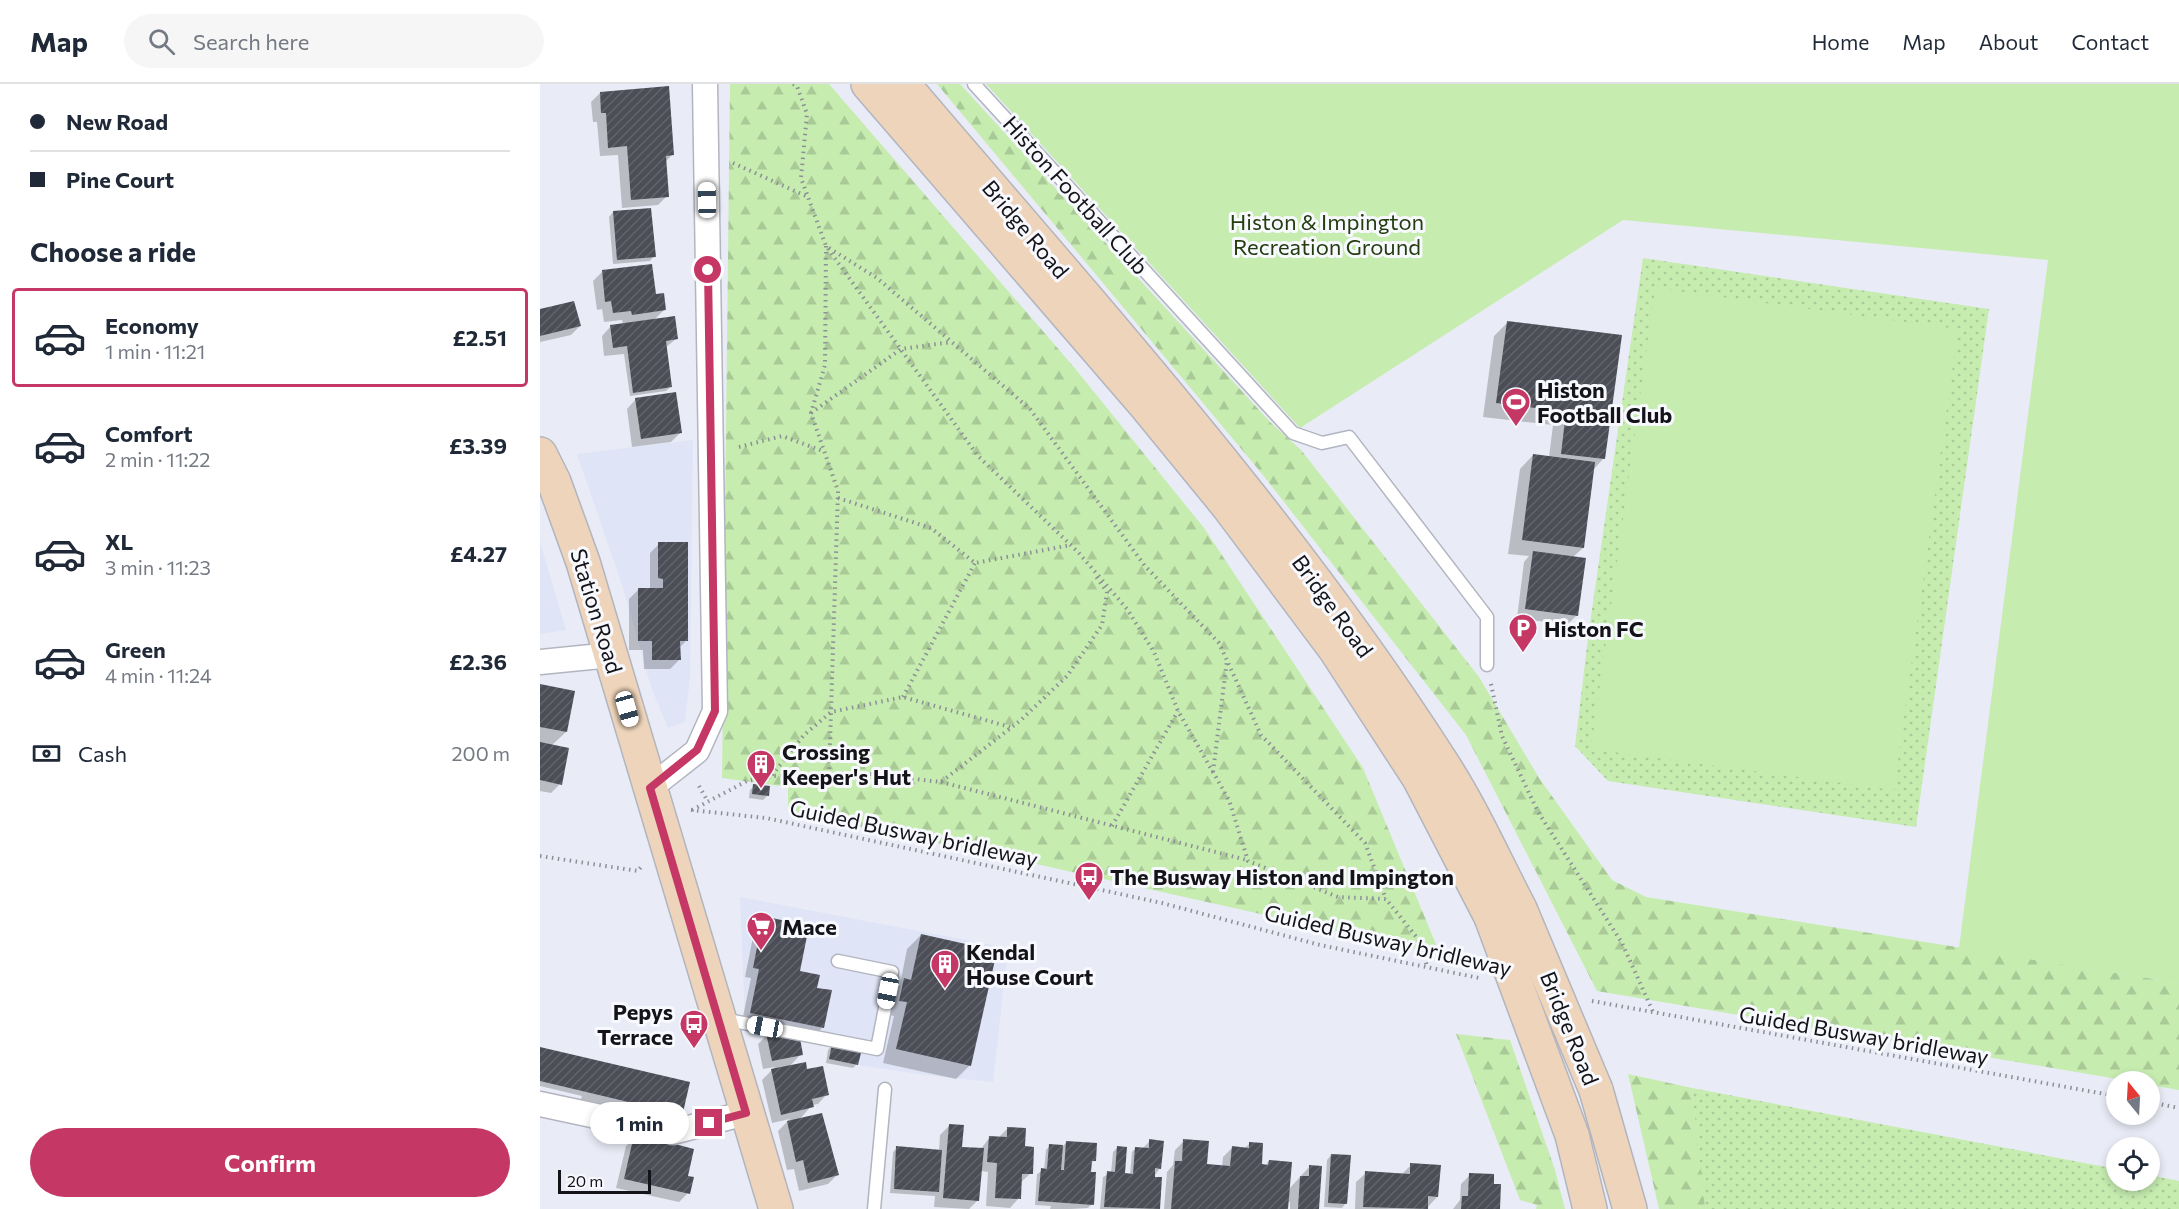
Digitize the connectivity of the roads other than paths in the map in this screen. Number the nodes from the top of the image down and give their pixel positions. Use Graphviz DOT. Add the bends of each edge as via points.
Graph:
graph roads {
  1 [pos="705,84"];
  2 [pos="867,84"];
  3 [pos="903,84"];
  4 [pos="974,84"];
  5 [pos="540,454"];
  6 [pos="611,655"];
  7 [pos="540,662"];
  8 [pos="1487,665"];
  9 [pos="650,788"];
  10 [pos="1506,913"];
  11 [pos="838,961"];
  12 [pos="718,1018"];
  13 [pos="885,1089"];
  14 [pos="540,1104"];
  15 [pos="746,1113"];
  16 [pos="643,1126"];
  17 [pos="674,1132"];
  18 [pos="776,1209"];
  19 [pos="874,1209"];
  20 [pos="1590,1209"];
  21 [pos="1630,1209"];
  1 -- 9 [label="street" via="715,711 697,750"];
  2 -- 10 [label="main road, Bridge Road" via="1228,506 1335,649"];
  3 -- 10 [label="main road, Bridge Road" via="1245,489 1355,634 1444,765"];
  4 -- 8 [label="lane, Histon Football Club" via="1293,433 1323,443 1349,437 1487,617"];
  5 -- 6 [label="main road, Station Road" via="556,487"];
  6 -- 7 [label="street"];
  6 -- 9 [label="main road, Station Road"];
  9 -- 12 [label="main road, Station Road"];
  10 -- 20 [label="main road, Bridge Road, bridge"];
  10 -- 21 [label="main road, Bridge Road, bridge" via="1596,1090"];
  11 -- 12 [label="lane" via="892,972 877,1049"];
  12 -- 15 [label="main road, Station Road"];
  13 -- 19 [label="lane"];
  14 -- 16 [label="street"];
  15 -- 17 [label="street"];
  15 -- 18 [label="main road, Station Road"];
}
